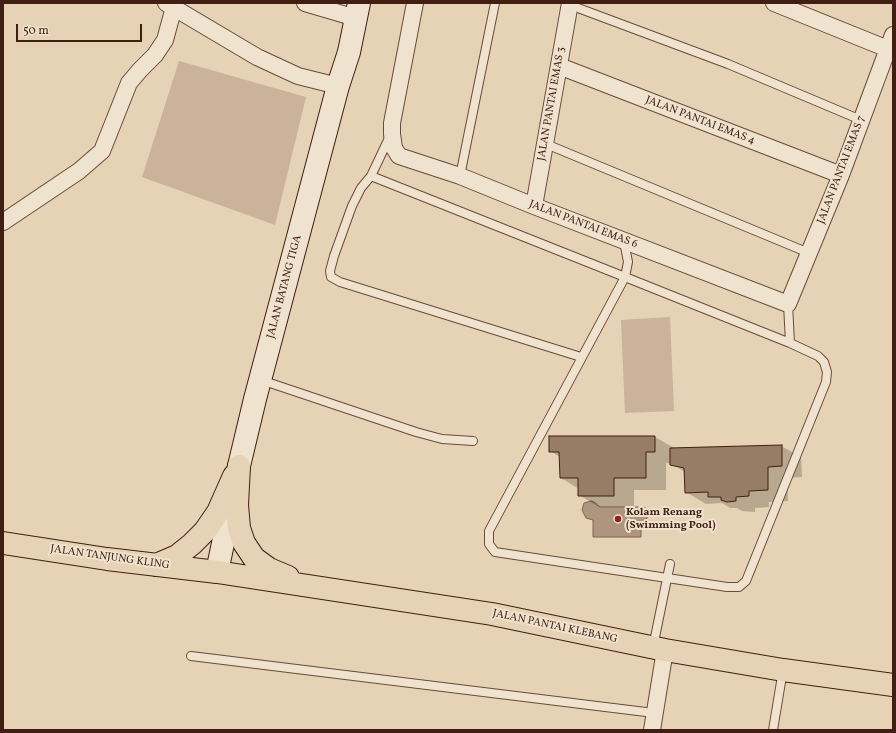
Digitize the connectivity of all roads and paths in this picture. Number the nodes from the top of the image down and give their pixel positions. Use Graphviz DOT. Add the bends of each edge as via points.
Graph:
graph roads {
  1 [pos="305,3"];
  2 [pos="415,3"];
  3 [pos="496,3"];
  4 [pos="774,3"];
  5 [pos="570,4"];
  6 [pos="170,5"];
  7 [pos="357,10"];
  8 [pos="890,42"];
  9 [pos="559,66"];
  10 [pos="338,86"];
  11 [pos="861,120"];
  12 [pos="392,134"];
  13 [pos="546,144"];
  14 [pos="841,175"];
  15 [pos="371,176"];
  16 [pos="460,176"];
  17 [pos="534,206"];
  18 [pos="3,222"];
  19 [pos="624,241"];
  20 [pos="809,253"];
  21 [pos="624,276"];
  22 [pos="788,304"];
  23 [pos="790,343"];
  24 [pos="581,358"];
  25 [pos="260,380"];
  26 [pos="473,442"];
  27 [pos="239,466"];
  28 [pos="3,543"];
  29 [pos="153,564"];
  30 [pos="670,564"];
  31 [pos="217,572"];
  32 [pos="668,578"];
  33 [pos="335,591"];
  34 [pos="659,649"];
  35 [pos="191,656"];
  36 [pos="783,670"];
  37 [pos="893,685"];
  38 [pos="653,722"];
  39 [pos="773,730"];
  1 -- 7 [label="street"];
  2 -- 12 [label="street"];
  3 -- 16 [label="lane"];
  4 -- 8 [label="street"];
  5 -- 9 [label="street, JALAN PANTAI EMAS 3"];
  5 -- 11 [label="lane" via="728,64"];
  6 -- 10 [label="street" via="257,57 298,76"];
  6 -- 18 [label="street" via="165,40 129,83 102,151 79,171"];
  7 -- 10 [label="main road, JALAN BATANG TIGA" via="349,52"];
  8 -- 11 [label="street, JALAN PANTAI EMAS 7"];
  9 -- 13 [label="street, JALAN PANTAI EMAS 3"];
  9 -- 14 [label="street, JALAN PANTAI EMAS 4"];
  10 -- 25 [label="main road, JALAN BATANG TIGA"];
  11 -- 14 [label="street, JALAN PANTAI EMAS 7"];
  12 -- 15 [label="lane"];
  12 -- 16 [label="street, JALAN PANTAI EMAS 6" via="394,148 399,156"];
  13 -- 17 [label="street, JALAN PANTAI EMAS 3"];
  13 -- 20 [label="lane"];
  14 -- 20 [label="street, JALAN PANTAI EMAS 7"];
  15 -- 21 [label="lane"];
  15 -- 24 [label="lane" via="361,188 352,206 334,256 331,276 340,282"];
  16 -- 17 [label="street, JALAN PANTAI EMAS 6"];
  17 -- 19 [label="street, JALAN PANTAI EMAS 6"];
  19 -- 21 [label="lane" via="628,262"];
  19 -- 22 [label="street, JALAN PANTAI EMAS 6"];
  20 -- 22 [label="street, JALAN PANTAI EMAS 7"];
  21 -- 23 [label="lane"];
  21 -- 24 [label="lane"];
  22 -- 23 [label="lane"];
  23 -- 32 [label="lane" via="818,356 824,362 826,382 746,581 739,587 727,587"];
  24 -- 32 [label="lane" via="489,531 489,544 495,552"];
  25 -- 26 [label="lane" via="416,432 442,439"];
  25 -- 27 [label="main road, JALAN BATANG TIGA"];
  27 -- 29 [label="highway" via="218,512 205,531 177,556"];
  27 -- 31 [label="main road, JALAN BATANG TIGA"];
  27 -- 33 [label="highway" via="239,528 244,543 254,558 269,569 286,576"];
  28 -- 29 [label="highway, JALAN TANJUNG KLING"];
  29 -- 31 [label="highway, JALAN TANJUNG KLING"];
  30 -- 32 [label="lane"];
  31 -- 33 [label="highway, JALAN PANTAI KLEBANG"];
  32 -- 34 [label="lane"];
  33 -- 34 [label="highway, JALAN PANTAI KLEBANG" via="492,614"];
  34 -- 36 [label="highway, JALAN PANTAI KLEBANG"];
  34 -- 38 [label="street"];
  35 -- 38 [label="lane"];
  36 -- 37 [label="highway, JALAN PANTAI KLEBANG"];
  36 -- 39 [label="lane"];
}
